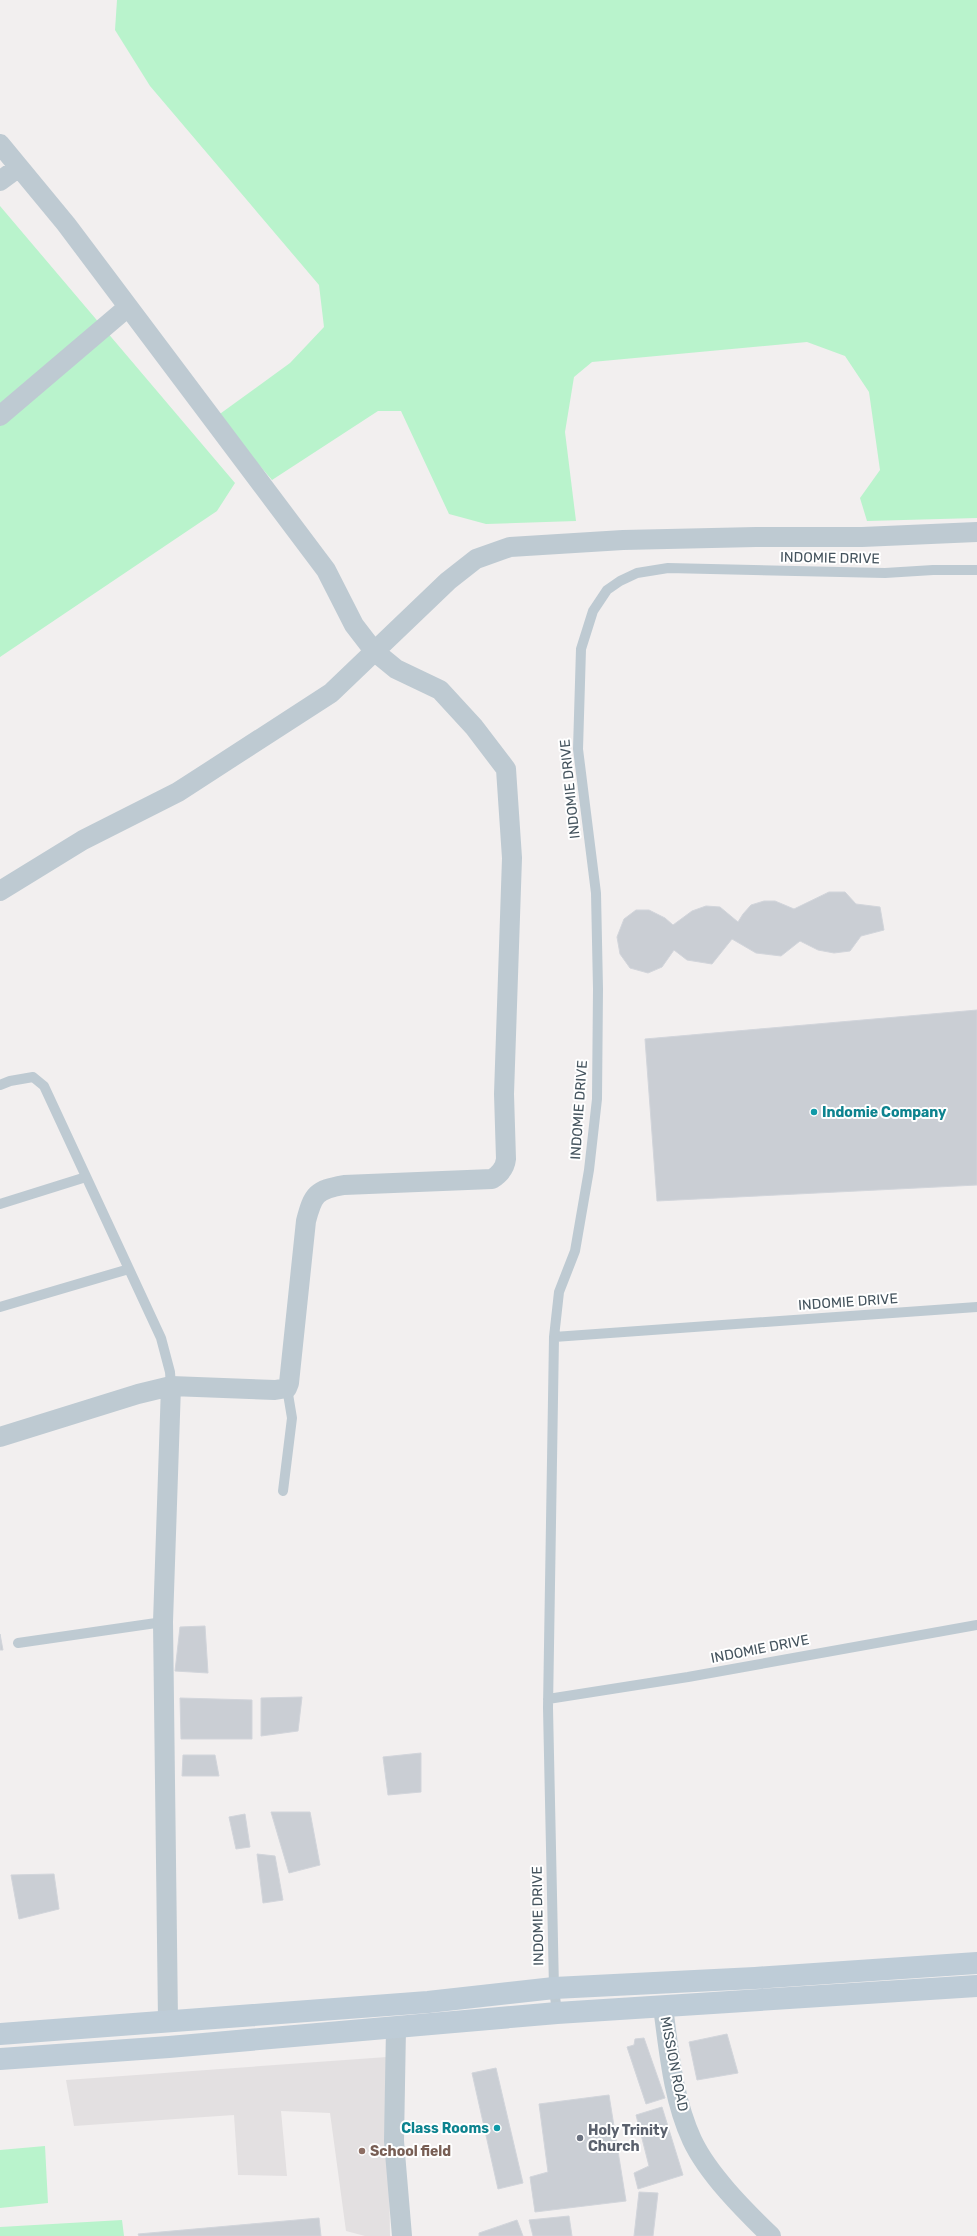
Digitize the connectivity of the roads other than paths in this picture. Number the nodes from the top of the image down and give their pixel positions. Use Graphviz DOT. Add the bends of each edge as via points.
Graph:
graph roads {
  1 [pos="0,144"];
  2 [pos="19,167"];
  3 [pos="0,181"];
  4 [pos="128,307"];
  5 [pos="0,416"];
  6 [pos="977,532"];
  7 [pos="977,570"];
  8 [pos="374,651"];
  9 [pos="0,891"];
  10 [pos="0,1085"];
  11 [pos="86,1178"];
  12 [pos="0,1204"];
  13 [pos="129,1269"];
  14 [pos="0,1307"];
  15 [pos="977,1307"];
  16 [pos="554,1337"];
  17 [pos="171,1386"];
  18 [pos="287,1388"];
  19 [pos="0,1437"];
  20 [pos="283,1491"];
  21 [pos="163,1622"];
  22 [pos="977,1625"];
  23 [pos="18,1643"];
  24 [pos="548,1698"];
  25 [pos="977,1963"];
  26 [pos="977,1986"];
  27 [pos="554,1988"];
  28 [pos="663,2007"];
  29 [pos="557,2013"];
  30 [pos="168,2020"];
  31 [pos="396,2028"];
  32 [pos="0,2034"];
  33 [pos="0,2059"];
  34 [pos="402,2236"];
  35 [pos="771,2236"];
  1 -- 2 [label="street"];
  2 -- 3 [label="street"];
  2 -- 4 [label="street" via="66,224"];
  4 -- 5 [label="street"];
  4 -- 8 [label="street" via="326,570 354,625"];
  6 -- 8 [label="street" via="862,537 638,540 510,546 476,559 453,576"];
  7 -- 16 [label="lane, INDOMIE DRIVE" via="885,573 668,568 636,573 620,581 607,590 593,611 581,649 578,749 596,893 597,1099 576,1250 559,1292"];
  8 -- 9 [label="street" via="331,693 178,792 83,840"];
  8 -- 18 [label="street" via="396,669 440,690 474,727 506,769 512,858 504,1094 506,1166 492,1179 344,1185 327,1188 313,1197 306,1221"];
  10 -- 11 [label="lane" via="33,1076 44,1086"];
  11 -- 12 [label="lane"];
  11 -- 13 [label="lane"];
  13 -- 14 [label="lane"];
  13 -- 17 [label="lane" via="161,1338"];
  15 -- 16 [label="lane, INDOMIE DRIVE"];
  16 -- 24 [label="lane, INDOMIE DRIVE"];
  17 -- 18 [label="street" via="275,1390"];
  17 -- 19 [label="street"];
  17 -- 21 [label="street"];
  18 -- 20 [label="lane" via="292,1418"];
  21 -- 23 [label="lane"];
  21 -- 30 [label="street"];
  22 -- 24 [label="lane, INDOMIE DRIVE" via="688,1677"];
  24 -- 27 [label="lane, INDOMIE DRIVE"];
  25 -- 27 [label="main road"];
  26 -- 28 [label="main road"];
  27 -- 29 [label="lane, INDOMIE DRIVE"];
  27 -- 30 [label="main road" via="428,2002"];
  28 -- 29 [label="main road"];
  28 -- 35 [label="street, MISSION ROAD" via="679,2102 692,2140 704,2160 730,2192"];
  29 -- 31 [label="main road"];
  30 -- 32 [label="main road"];
  31 -- 33 [label="main road" via="169,2048"];
  31 -- 34 [label="street" via="394,2141"];
}
